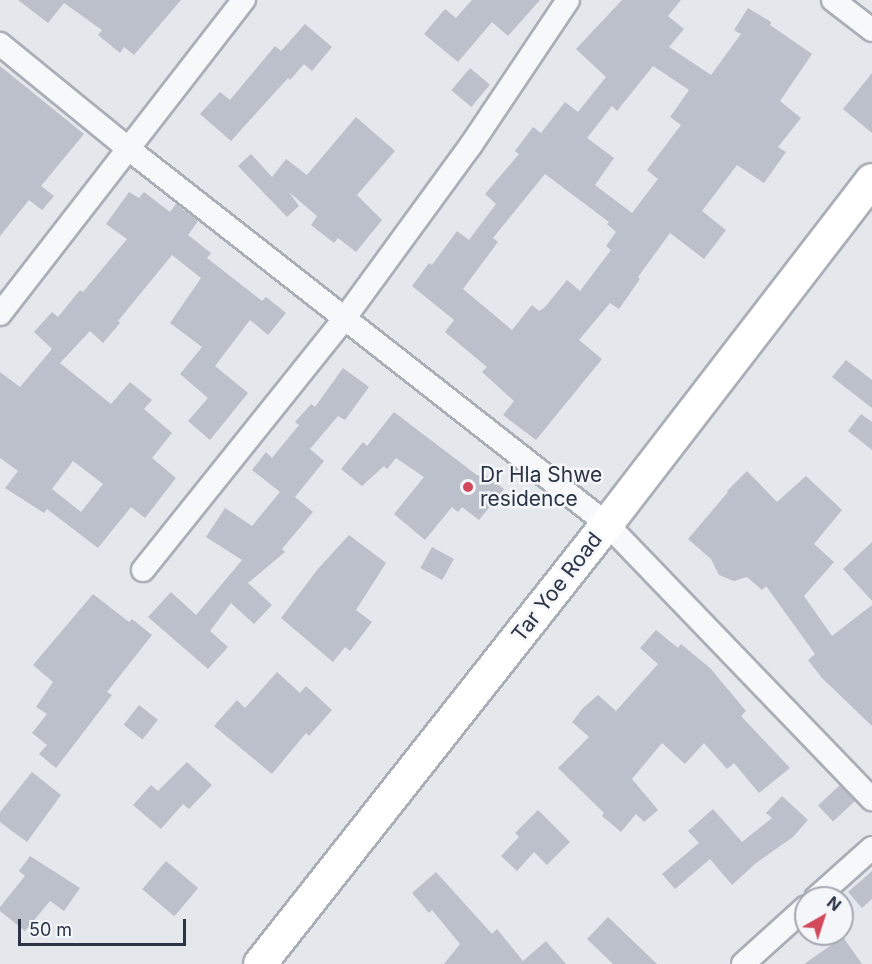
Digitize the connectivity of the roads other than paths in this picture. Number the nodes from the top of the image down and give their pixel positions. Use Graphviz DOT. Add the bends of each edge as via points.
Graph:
graph roads {
  1 [pos="244,0"];
  2 [pos="568,0"];
  3 [pos="833,0"];
  4 [pos="872,30"];
  5 [pos="0,44"];
  6 [pos="130,150"];
  7 [pos="872,180"];
  8 [pos="0,314"];
  9 [pos="344,319"];
  10 [pos="607,524"];
  11 [pos="143,570"];
  12 [pos="872,799"];
  13 [pos="872,848"];
  14 [pos="829,886"];
  15 [pos="794,918"];
  16 [pos="260,964"];
  17 [pos="743,964"];
  1 -- 6 [label="street"];
  2 -- 9 [label="street" via="471,145"];
  3 -- 4 [label="street"];
  5 -- 6 [label="street"];
  6 -- 8 [label="street"];
  6 -- 9 [label="street"];
  7 -- 10 [label="main road, Tar Yoe Road"];
  9 -- 10 [label="street"];
  9 -- 11 [label="street"];
  10 -- 12 [label="street"];
  10 -- 16 [label="main road, Tar Yoe Road"];
  13 -- 14 [label="street"];
  15 -- 17 [label="street"];
}
